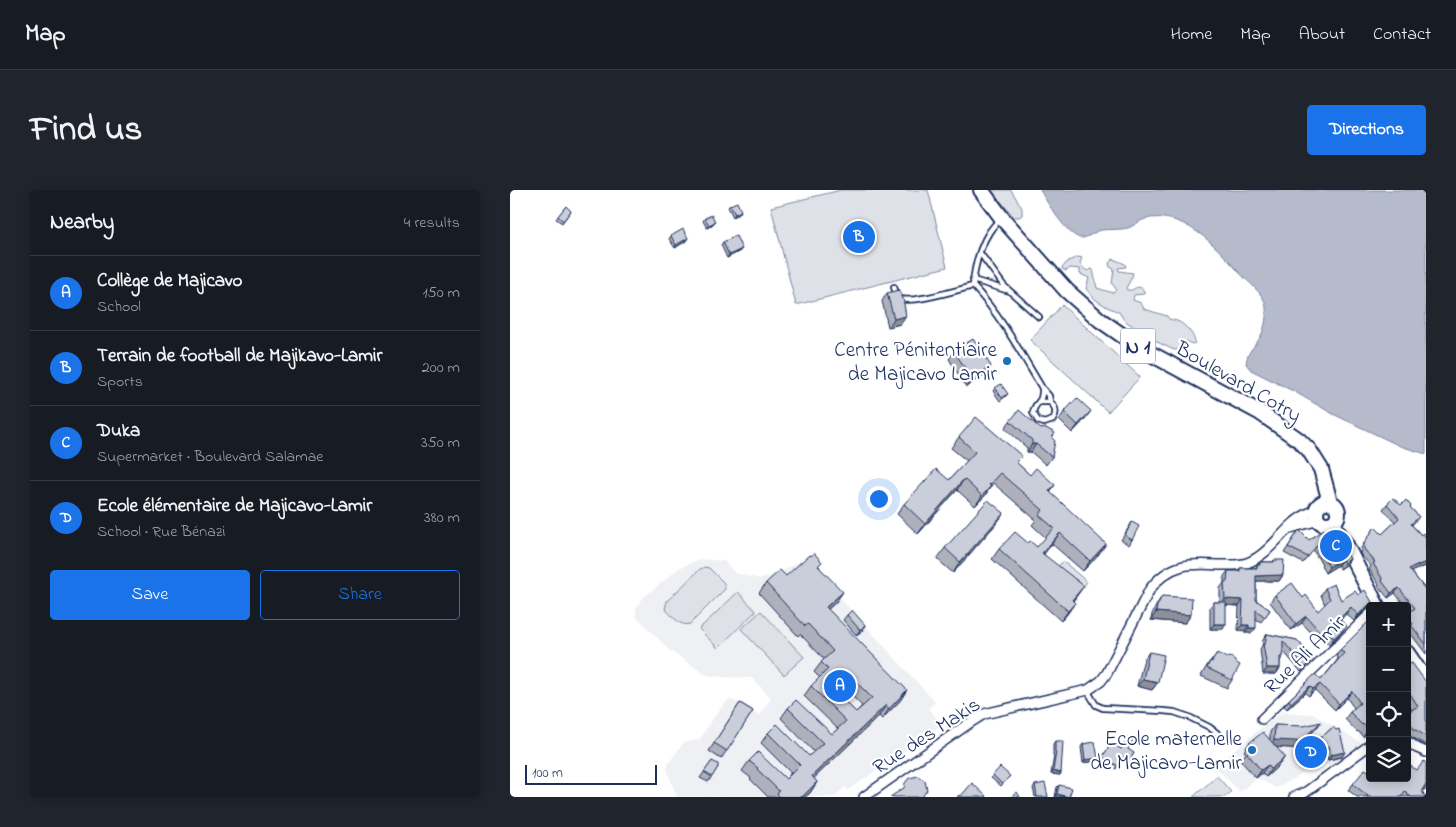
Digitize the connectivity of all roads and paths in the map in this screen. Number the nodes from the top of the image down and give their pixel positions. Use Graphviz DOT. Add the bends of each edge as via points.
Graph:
graph roads {
  1 [pos="981,190"];
  2 [pos="1002,218"];
  3 [pos="980,253"];
  4 [pos="973,280"];
  5 [pos="973,286"];
  6 [pos="894,287"];
  7 [pos="1008,290"];
  8 [pos="1039,317"];
  9 [pos="1042,388"];
  10 [pos="1040,402"];
  11 [pos="1050,402"];
  12 [pos="1326,512"];
  13 [pos="1375,602"];
  14 [pos="1366,618"];
  15 [pos="1411,659"];
  16 [pos="1426,681"];
  17 [pos="1086,690"];
  18 [pos="1262,719"];
  19 [pos="1217,733"];
  20 [pos="1411,744"];
  21 [pos="1366,748"];
  22 [pos="1426,752"];
  23 [pos="864,797"];
  24 [pos="1294,797"];
  1 -- 2 [label="main road, Boulevard Cotry / N 1"];
  2 -- 3 [label="lane" via="994,225"];
  2 -- 12 [label="main road, Boulevard Cotry / N 1" via="1067,291 1100,320 1142,349 1245,404 1299,440 1321,469"];
  3 -- 4 [label="lane"];
  3 -- 7 [label="lane"];
  4 -- 5 [label="lane"];
  4 -- 7 [label="lane"];
  5 -- 6 [label="lane" via="922,299 900,299"];
  5 -- 9 [label="lane" via="1007,330"];
  7 -- 8 [label="lane"];
  9 -- 10 [label="lane"];
  9 -- 11 [label="lane"];
  10 -- 11 [label="lane"];
  10 -- 11 [label="lane" via="1033,413 1044,424 1051,422 1056,413"];
  12 -- 13 [label="main road, N 1"];
  12 -- 17 [label="street, Rue des Makis" via="1299,519 1272,546 1247,563 1182,565 1165,574 1150,589 1107,673"];
  14 -- 18 [label="street, Rue Ali Amir"];
  15 -- 16 [label="main road"];
  17 -- 19 [label="lane" via="1096,705 1103,708 1174,712"];
  17 -- 23 [label="street, Rue des Makis" via="984,714"];
  20 -- 22 [label="street"];
  21 -- 24 [label="street" via="1306,792"];
}
